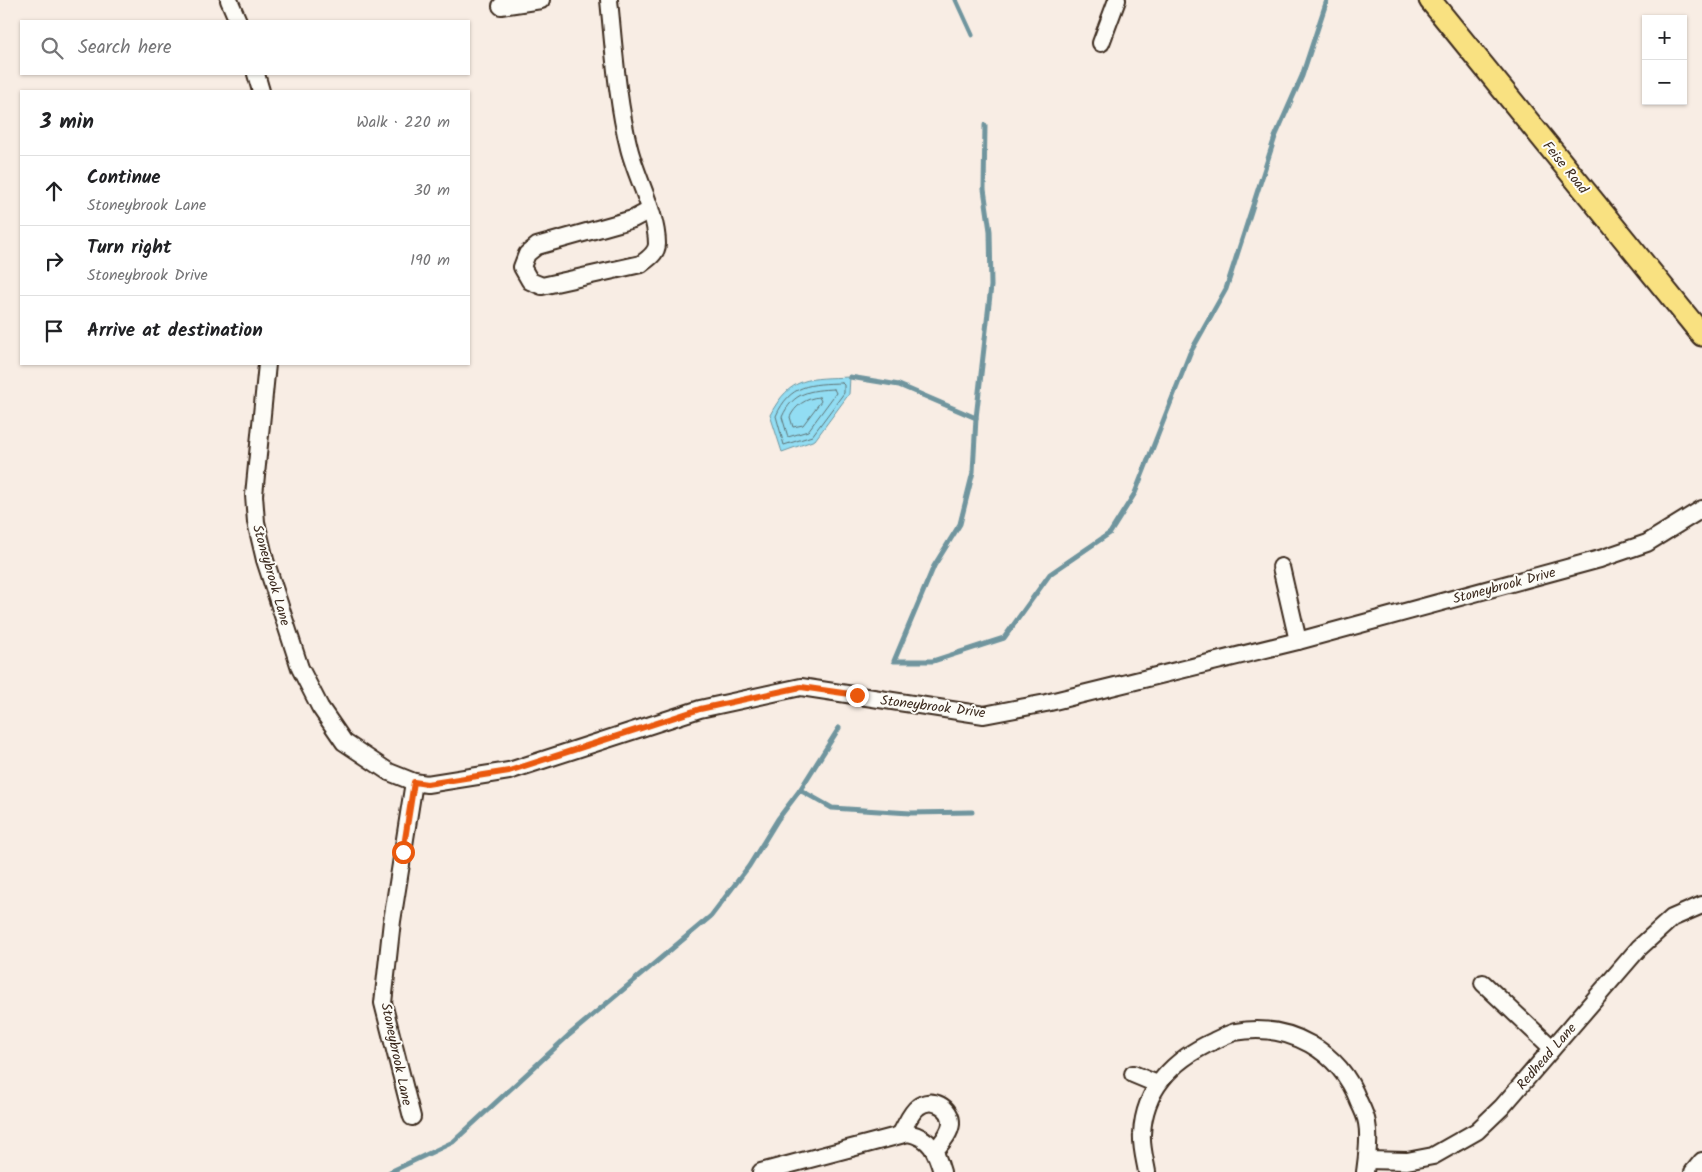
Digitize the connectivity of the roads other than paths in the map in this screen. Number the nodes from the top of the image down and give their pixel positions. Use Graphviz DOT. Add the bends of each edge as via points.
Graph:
graph roads {
  1 [pos="229,0"];
  2 [pos="541,0"];
  3 [pos="609,0"];
  4 [pos="1118,0"];
  5 [pos="1430,0"];
  6 [pos="501,6"];
  7 [pos="238,20"];
  8 [pos="1101,43"];
  9 [pos="256,75"];
  10 [pos="261,90"];
  11 [pos="650,210"];
  12 [pos="1702,335"];
  13 [pos="267,365"];
  14 [pos="1702,509"];
  15 [pos="1281,567"];
  16 [pos="1298,641"];
  17 [pos="344,742"];
  18 [pos="414,782"];
  19 [pos="1702,905"];
  20 [pos="1483,984"];
  21 [pos="1552,1048"];
  22 [pos="1133,1074"];
  23 [pos="1157,1084"];
  24 [pos="412,1117"];
  25 [pos="901,1133"];
  26 [pos="936,1151"];
  27 [pos="1702,1161"];
  28 [pos="1366,1166"];
  29 [pos="761,1172"];
  30 [pos="942,1172"];
  31 [pos="1147,1172"];
  32 [pos="1692,1172"];
  1 -- 7 [label="street"];
  2 -- 6 [label="street"];
  3 -- 11 [label="street" via="627,141"];
  4 -- 8 [label="street"];
  5 -- 12 [label="main road, Feise Road"];
  9 -- 10 [label="street"];
  11 -- 11 [label="street" via="633,219 537,246 527,254 522,267 530,281 542,286 641,264 652,256 657,245"];
  13 -- 17 [label="street, Stoneybrook Lane" via="254,494 256,522 300,668 320,707"];
  14 -- 16 [label="street, Stoneybrook Drive" via="1647,543 1600,559"];
  15 -- 16 [label="street"];
  16 -- 18 [label="street, Stoneybrook Drive" via="1055,701 984,715 801,687 700,709 509,771 427,784"];
  17 -- 18 [label="street, Stoneybrook Drive" via="389,772"];
  18 -- 24 [label="street, Stoneybrook Lane" via="383,1003"];
  19 -- 21 [label="street, Redhead Lane" via="1672,918 1639,948"];
  20 -- 21 [label="street"];
  21 -- 28 [label="street, Redhead Lane" via="1477,1131 1433,1156"];
  22 -- 23 [label="street"];
  23 -- 28 [label="street" via="1184,1056 1234,1032 1262,1031 1306,1042 1332,1058 1352,1084 1367,1123"];
  23 -- 31 [label="street" via="1142,1135"];
  25 -- 26 [label="street" via="922,1138"];
  25 -- 26 [label="street" via="922,1104 929,1102 942,1106 947,1110 951,1124"];
  25 -- 29 [label="street"];
  26 -- 30 [label="street"];
  27 -- 32 [label="street"];
}
